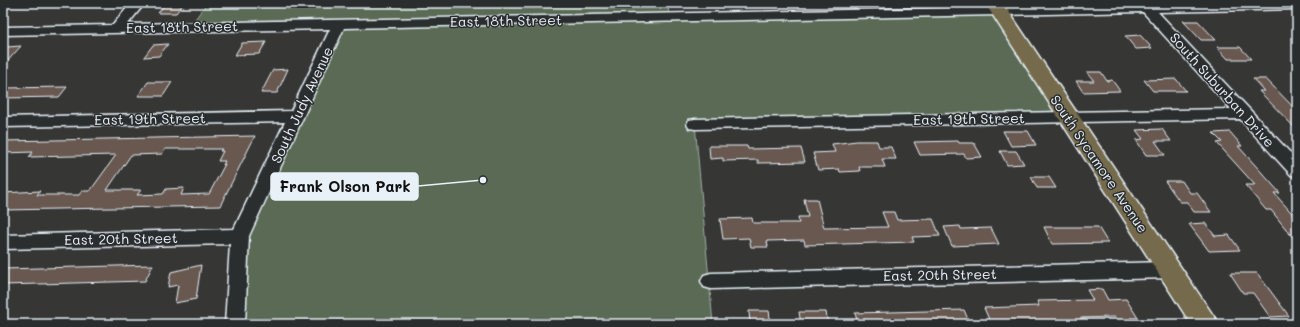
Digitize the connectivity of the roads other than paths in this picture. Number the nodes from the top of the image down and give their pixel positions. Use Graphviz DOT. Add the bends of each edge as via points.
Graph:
graph roads {
  1 [pos="138,3"];
  2 [pos="1251,4"];
  3 [pos="1295,4"];
  4 [pos="1106,6"];
  5 [pos="996,7"];
  6 [pos="1148,8"];
  7 [pos="835,9"];
  8 [pos="755,10"];
  9 [pos="339,24"];
  10 [pos="117,29"];
  11 [pos="3,31"];
  12 [pos="1243,114"];
  13 [pos="297,116"];
  14 [pos="1068,117"];
  15 [pos="3,122"];
  16 [pos="695,124"];
  17 [pos="1297,171"];
  18 [pos="240,236"];
  19 [pos="3,242"];
  20 [pos="1170,270"];
  21 [pos="711,281"];
  22 [pos="235,324"];
  23 [pos="1206,324"];
  1 -- 10 [label="street"];
  2 -- 3 [label="street, East 18th Street"];
  2 -- 6 [label="street, East 18th Street"];
  4 -- 5 [label="street, East 18th Street"];
  4 -- 6 [label="street, East 18th Street"];
  5 -- 7 [label="street, East 18th Street"];
  5 -- 14 [label="main road, South Sycamore Avenue"];
  6 -- 12 [label="street, South Suburban Drive"];
  7 -- 8 [label="street, East 18th Street"];
  8 -- 9 [label="street, East 18th Street"];
  9 -- 10 [label="street, East 18th Street"];
  9 -- 13 [label="street, South Judy Avenue"];
  10 -- 11 [label="street, East 18th Street"];
  12 -- 14 [label="street, East 19th Street"];
  12 -- 17 [label="street, South Suburban Drive"];
  13 -- 15 [label="street, East 19th Street"];
  13 -- 18 [label="street, South Judy Avenue"];
  14 -- 16 [label="street, East 19th Street"];
  14 -- 20 [label="main road, South Sycamore Avenue"];
  18 -- 19 [label="street, East 20th Street"];
  18 -- 22 [label="street, South Judy Avenue"];
  20 -- 21 [label="street, East 20th Street"];
  20 -- 23 [label="main road, South Sycamore Avenue"];
}
